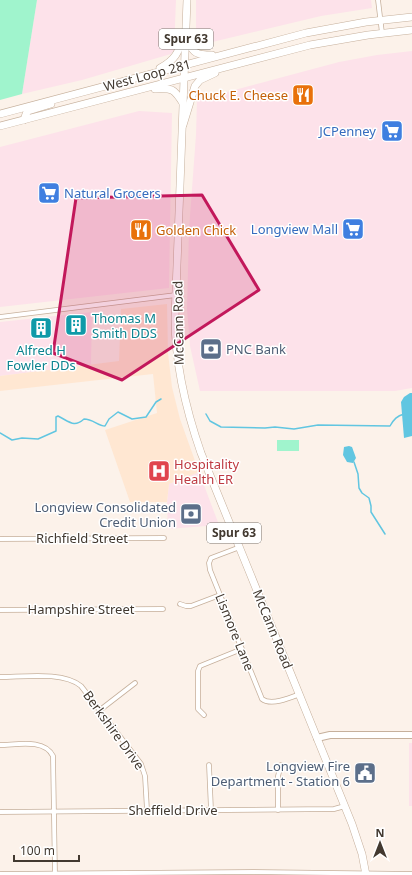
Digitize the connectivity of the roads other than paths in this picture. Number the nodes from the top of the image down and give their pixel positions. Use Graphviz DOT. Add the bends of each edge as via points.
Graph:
graph roads {
  1 [pos="187,0"];
  2 [pos="378,0"];
  3 [pos="412,17"];
  4 [pos="381,20"];
  5 [pos="186,30"];
  6 [pos="412,30"];
  7 [pos="382,33"];
  8 [pos="186,40"];
  9 [pos="226,54"];
  10 [pos="184,65"];
  11 [pos="228,66"];
  12 [pos="148,74"];
  13 [pos="184,78"];
  14 [pos="137,91"];
  15 [pos="55,99"];
  16 [pos="183,103"];
  17 [pos="0,114"];
  18 [pos="24,120"];
  19 [pos="183,125"];
  20 [pos="0,126"];
  21 [pos="176,295"];
  22 [pos="0,317"];
  23 [pos="164,538"];
  24 [pos="0,539"];
  25 [pos="240,547"];
  26 [pos="220,595"];
  27 [pos="180,604"];
  28 [pos="162,609"];
  29 [pos="0,610"];
  30 [pos="242,649"];
  31 [pos="0,677"];
  32 [pos="135,683"];
  33 [pos="300,694"];
  34 [pos="100,710"];
  35 [pos="204,715"];
  36 [pos="412,735"];
  37 [pos="317,738"];
  38 [pos="0,745"];
  39 [pos="209,765"];
  40 [pos="281,765"];
  41 [pos="345,806"];
  42 [pos="147,810"];
  43 [pos="211,810"];
  44 [pos="278,810"];
  45 [pos="54,811"];
  46 [pos="0,812"];
  47 [pos="0,874"];
  48 [pos="55,874"];
  49 [pos="252,874"];
  50 [pos="366,874"];
  51 [pos="412,874"];
  1 -- 5 [label="main road, McCann Road / Spur 63"];
  2 -- 4 [label="street"];
  3 -- 4 [label="main road, West Loop 281"];
  4 -- 7 [label="street"];
  4 -- 9 [label="main road, West Loop 281" via="306,33"];
  5 -- 8 [label="main road, McCann Road / Spur 63"];
  5 -- 12 [label="main road" via="173,60"];
  6 -- 7 [label="main road, West Loop 281"];
  7 -- 11 [label="main road, West Loop 281" via="310,45"];
  8 -- 9 [label="main road" via="193,52 198,54"];
  8 -- 10 [label="main road, McCann Road / Spur 63"];
  9 -- 10 [label="main road, West Loop 281"];
  10 -- 12 [label="main road, West Loop 281"];
  10 -- 13 [label="main road, McCann Road / Spur 63"];
  11 -- 13 [label="main road, West Loop 281"];
  11 -- 19 [label="main road" via="196,84"];
  12 -- 15 [label="main road, West Loop 281"];
  13 -- 14 [label="main road, West Loop 281"];
  13 -- 16 [label="main road, McCann Road / Spur 63"];
  14 -- 16 [label="main road" via="171,89"];
  14 -- 18 [label="main road, West Loop 281"];
  15 -- 17 [label="main road, West Loop 281"];
  15 -- 18 [label="main road" via="51,105 28,112"];
  16 -- 19 [label="main road, McCann Road / Spur 63"];
  18 -- 20 [label="main road, West Loop 281"];
  19 -- 21 [label="main road, McCann Road / Spur 63"];
  21 -- 22 [label="street"];
  21 -- 25 [label="main road, McCann Road / Spur 63" via="178,355 188,412 201,453"];
  23 -- 24 [label="street, Richfield Street"];
  25 -- 26 [label="street, Lismore Lane" via="209,561"];
  25 -- 33 [label="main road, McCann Road / Spur 63"];
  26 -- 27 [label="street" via="191,606"];
  26 -- 30 [label="street, Lismore Lane"];
  28 -- 29 [label="street, Hampshire Street"];
  30 -- 33 [label="street, Lismore Lane" via="264,700 281,700"];
  30 -- 35 [label="street" via="200,666 198,708"];
  31 -- 34 [label="street, Berkshire Drive" via="53,677 73,680 85,690"];
  32 -- 34 [label="street"];
  33 -- 37 [label="main road, McCann Road / Spur 63"];
  34 -- 42 [label="street, Berkshire Drive" via="142,767"];
  36 -- 37 [label="main road" via="330,735"];
  37 -- 41 [label="main road, McCann Road / Spur 63"];
  38 -- 45 [label="street" via="41,745 51,752 54,760"];
  39 -- 43 [label="street"];
  40 -- 44 [label="street" via="278,776"];
  41 -- 44 [label="street, Sheffield Drive" via="334,809"];
  41 -- 50 [label="main road, McCann Road / Spur 63" via="357,838"];
  42 -- 43 [label="street, Sheffield Drive"];
  42 -- 45 [label="street, Sheffield Drive"];
  43 -- 44 [label="street, Sheffield Drive"];
  45 -- 46 [label="street, Sheffield Drive"];
  45 -- 48 [label="street"];
  47 -- 48 [label="street"];
  48 -- 49 [label="street"];
  49 -- 50 [label="street"];
  50 -- 51 [label="street"];
}
